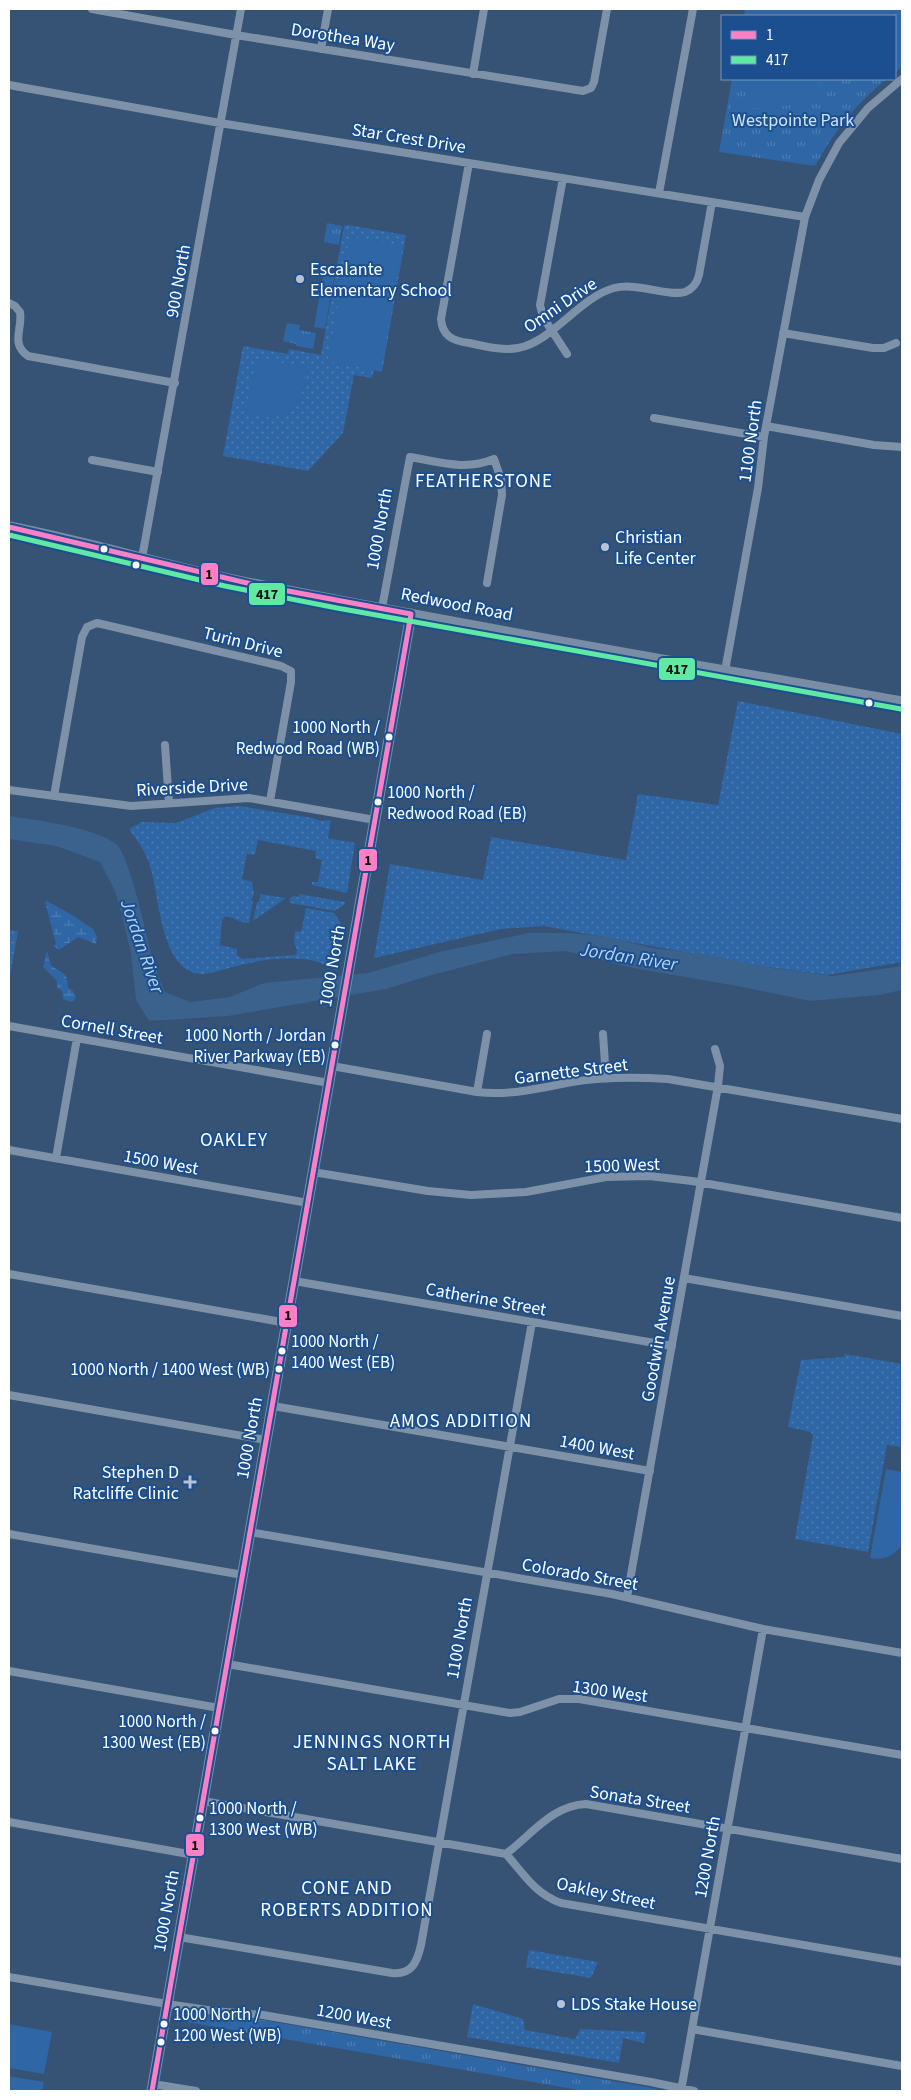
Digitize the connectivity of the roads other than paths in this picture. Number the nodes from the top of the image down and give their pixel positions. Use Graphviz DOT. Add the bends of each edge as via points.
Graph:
graph roads {
  1 [pos="92,9"];
  2 [pos="241,9"];
  3 [pos="328,9"];
  4 [pos="484,9"];
  5 [pos="607,9"];
  6 [pos="693,9"];
  7 [pos="236,35"];
  8 [pos="321,49"];
  9 [pos="473,74"];
  10 [pos="902,79"];
  11 [pos="9,85"];
  12 [pos="220,124"];
  13 [pos="469,162"];
  14 [pos="563,178"];
  15 [pos="659,193"];
  16 [pos="712,202"];
  17 [pos="805,216"];
  18 [pos="9,303"];
  19 [pos="552,330"];
  20 [pos="783,332"];
  21 [pos="896,343"];
  22 [pos="567,354"];
  23 [pos="175,383"];
  24 [pos="654,418"];
  25 [pos="766,426"];
  26 [pos="764,436"];
  27 [pos="902,447"];
  28 [pos="92,460"];
  29 [pos="158,472"];
  30 [pos="9,527"];
  31 [pos="142,558"];
  32 [pos="487,584"];
  33 [pos="382,608"];
  34 [pos="411,614"];
  35 [pos="725,671"];
  36 [pos="902,702"];
  37 [pos="165,745"];
  38 [pos="9,790"];
  39 [pos="54,796"];
  40 [pos="270,801"];
  41 [pos="170,804"];
  42 [pos="375,820"];
  43 [pos="9,1026"];
  44 [pos="487,1034"];
  45 [pos="604,1034"];
  46 [pos="77,1038"];
  47 [pos="715,1049"];
  48 [pos="332,1066"];
  49 [pos="606,1079"];
  50 [pos="329,1083"];
  51 [pos="718,1086"];
  52 [pos="477,1092"];
  53 [pos="902,1119"];
  54 [pos="9,1150"];
  55 [pos="56,1158"];
  56 [pos="313,1172"];
  57 [pos="700,1183"];
  58 [pos="308,1203"];
  59 [pos="902,1218"];
  60 [pos="9,1274"];
  61 [pos="684,1278"];
  62 [pos="294,1281"];
  63 [pos="902,1316"];
  64 [pos="532,1322"];
  65 [pos="287,1323"];
  66 [pos="672,1346"];
  67 [pos="9,1395"];
  68 [pos="272,1406"];
  69 [pos="266,1440"];
  70 [pos="510,1447"];
  71 [pos="650,1471"];
  72 [pos="250,1532"];
  73 [pos="9,1534"];
  74 [pos="487,1572"];
  75 [pos="243,1575"];
  76 [pos="627,1597"];
  77 [pos="763,1629"];
  78 [pos="902,1653"];
  79 [pos="227,1664"];
  80 [pos="9,1672"];
  81 [pos="462,1704"];
  82 [pos="219,1708"];
  83 [pos="745,1728"];
  84 [pos="902,1755"];
  85 [pos="203,1801"];
  86 [pos="9,1822"];
  87 [pos="728,1828"];
  88 [pos="438,1842"];
  89 [pos="506,1854"];
  90 [pos="194,1855"];
  91 [pos="902,1858"];
  92 [pos="710,1928"];
  93 [pos="179,1937"];
  94 [pos="902,1962"];
  95 [pos="9,1977"];
  96 [pos="167,2004"];
  97 [pos="692,2029"];
  98 [pos="902,2066"];
  99 [pos="152,2088"];
  100 [pos="682,2090"];
  101 [pos="196,2091"];
  102 [pos="694,2091"];
  1 -- 7 [label="street, Dorothea Way"];
  2 -- 7 [label="street, 900 North"];
  3 -- 8 [label="street"];
  4 -- 9 [label="street"];
  5 -- 9 [label="street, Dorothea Way" via="595,79 588,90"];
  6 -- 15 [label="street"];
  7 -- 8 [label="street, Dorothea Way"];
  7 -- 12 [label="street, 900 North"];
  8 -- 9 [label="street, Dorothea Way"];
  10 -- 17 [label="street, 1100 North" via="868,108 840,143 819,180"];
  11 -- 12 [label="street, Star Crest Drive"];
  12 -- 13 [label="street, Star Crest Drive"];
  12 -- 23 [label="street, 900 North"];
  13 -- 14 [label="street, Star Crest Drive"];
  13 -- 19 [label="street, Omni Drive" via="441,314 444,333 457,341 510,349 527,346"];
  14 -- 15 [label="street, Star Crest Drive"];
  14 -- 19 [label="street" via="540,305"];
  15 -- 16 [label="street, Star Crest Drive"];
  16 -- 17 [label="street, Star Crest Drive"];
  16 -- 19 [label="street, Omni Drive" via="694,287 680,293 639,287 613,288"];
  17 -- 20 [label="street, 1100 North"];
  18 -- 23 [label="street" via="20,312 18,342 28,356"];
  19 -- 22 [label="street"];
  20 -- 21 [label="street" via="873,348"];
  20 -- 25 [label="street, 1100 North"];
  23 -- 29 [label="street, 900 North"];
  24 -- 26 [label="street"];
  25 -- 26 [label="street, 1100 North"];
  25 -- 27 [label="street"];
  26 -- 35 [label="street, 1100 North" via="760,479"];
  28 -- 29 [label="street"];
  29 -- 31 [label="street, 900 North"];
  30 -- 31 [label="street, Redwood Road"];
  31 -- 33 [label="street, Redwood Road" via="256,585"];
  32 -- 33 [label="street, 1000 North" via="502,495 494,459 480,465 464,466 410,457"];
  33 -- 34 [label="street, Redwood Road"];
  34 -- 35 [label="street, Redwood Road"];
  34 -- 42 [label="street, 1000 North"];
  35 -- 36 [label="street, Redwood Road"];
  37 -- 41 [label="street"];
  38 -- 39 [label="street, Riverside Drive"];
  39 -- 40 [label="street, Turin Drive" via="82,637 93,623 104,623 291,670"];
  39 -- 41 [label="street, Riverside Drive" via="130,806"];
  40 -- 41 [label="street, Riverside Drive" via="242,798"];
  40 -- 42 [label="street, Riverside Drive"];
  42 -- 48 [label="street, 1000 North"];
  43 -- 46 [label="street, Cornell Street"];
  44 -- 52 [label="street"];
  45 -- 49 [label="street"];
  46 -- 50 [label="street, Cornell Street"];
  46 -- 55 [label="street"];
  47 -- 51 [label="street, Goodwin Avenue" via="720,1066"];
  48 -- 50 [label="street, 1000 North"];
  48 -- 52 [label="street, Garnette Street"];
  49 -- 51 [label="street, Garnette Street" via="650,1078"];
  49 -- 52 [label="street, Garnette Street" via="512,1093"];
  50 -- 56 [label="street, 1000 North"];
  51 -- 53 [label="street, Garnette Street"];
  51 -- 57 [label="street, Goodwin Avenue"];
  54 -- 55 [label="street, 1500 West"];
  55 -- 58 [label="street, 1500 West"];
  56 -- 57 [label="street, 1500 West" via="428,1192 471,1195 526,1192 606,1177 649,1176"];
  56 -- 58 [label="street, 1000 North"];
  57 -- 59 [label="street, 1500 West"];
  57 -- 61 [label="street, Goodwin Avenue"];
  58 -- 62 [label="street, 1000 North"];
  60 -- 65 [label="street"];
  61 -- 63 [label="street"];
  61 -- 66 [label="street, Goodwin Avenue"];
  62 -- 64 [label="street, Catherine Street"];
  62 -- 65 [label="street, 1000 North"];
  64 -- 66 [label="street, Catherine Street"];
  64 -- 70 [label="street, 1100 North"];
  65 -- 68 [label="street, 1000 North"];
  66 -- 71 [label="street, Goodwin Avenue"];
  67 -- 69 [label="street"];
  68 -- 69 [label="street, 1000 North"];
  68 -- 70 [label="street, 1400 West"];
  69 -- 72 [label="street, 1000 North"];
  70 -- 71 [label="street, 1400 West"];
  70 -- 74 [label="street, 1100 North"];
  71 -- 76 [label="street, Goodwin Avenue"];
  72 -- 74 [label="street, Colorado Street"];
  72 -- 75 [label="street, 1000 North"];
  73 -- 75 [label="street"];
  74 -- 76 [label="street, Colorado Street"];
  74 -- 81 [label="street, 1100 North"];
  75 -- 79 [label="street, 1000 North"];
  76 -- 77 [label="street, Colorado Street"];
  77 -- 78 [label="street, Colorado Street"];
  77 -- 83 [label="street, 1200 North"];
  79 -- 81 [label="street, 1300 West"];
  79 -- 82 [label="street, 1000 North"];
  80 -- 82 [label="street"];
  81 -- 83 [label="street, 1300 West" via="517,1713 559,1699 579,1699"];
  81 -- 88 [label="street, 1100 North"];
  82 -- 85 [label="street, 1000 North"];
  83 -- 84 [label="street, 1300 West"];
  83 -- 87 [label="street, 1200 North"];
  85 -- 88 [label="street"];
  85 -- 90 [label="street, 1000 North"];
  86 -- 90 [label="street"];
  87 -- 89 [label="street, Sonata Street" via="579,1804 554,1814"];
  87 -- 91 [label="street, Sonata Street"];
  87 -- 92 [label="street, 1200 North"];
  88 -- 89 [label="street"];
  88 -- 93 [label="street, 1100 North" via="418,1959 408,1971 392,1974"];
  89 -- 92 [label="street, Oakley Street" via="534,1888 554,1900"];
  90 -- 93 [label="street, 1000 North"];
  92 -- 94 [label="street, Oakley Street"];
  92 -- 97 [label="street, 1200 North"];
  93 -- 96 [label="street, 1000 North"];
  95 -- 96 [label="street, 1200 West"];
  96 -- 99 [label="street, 1000 North"];
  96 -- 100 [label="street, 1200 West" via="263,2015"];
  97 -- 98 [label="street"];
  97 -- 100 [label="street, 1200 North"];
  99 -- 101 [label="street"];
  100 -- 102 [label="street, 1200 West"];
}
